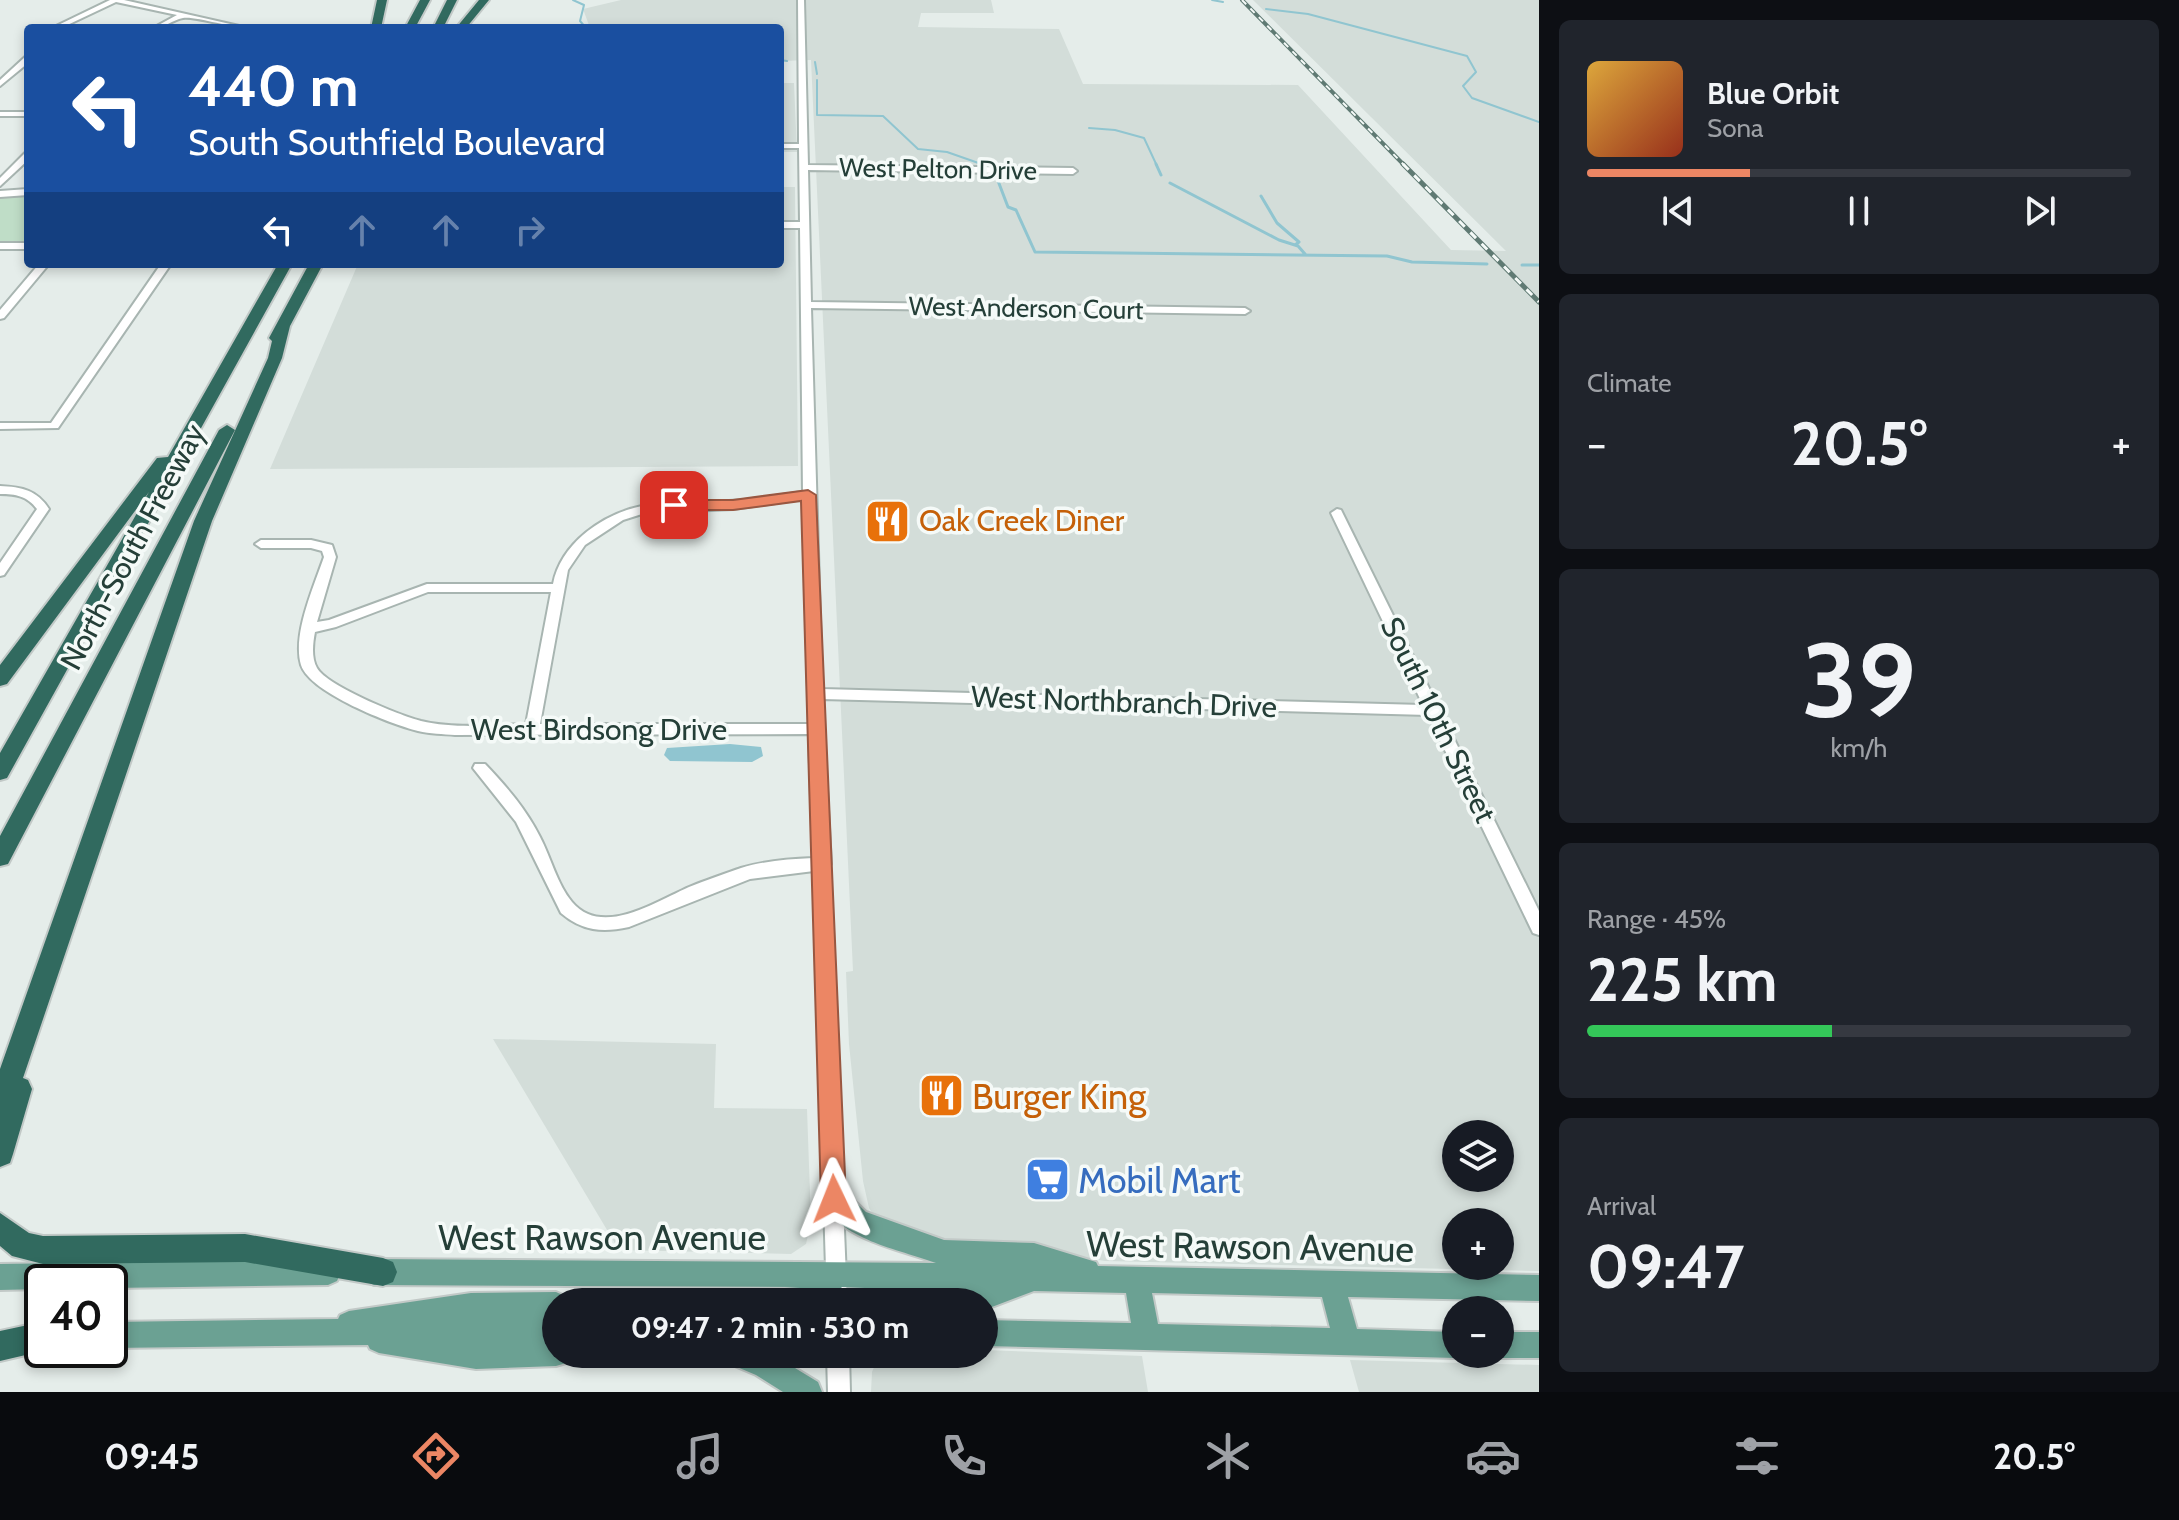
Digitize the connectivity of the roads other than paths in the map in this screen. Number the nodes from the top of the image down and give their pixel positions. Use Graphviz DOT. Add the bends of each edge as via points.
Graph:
graph roads {
  1 [pos="119,0"];
  2 [pos="382,0"];
  3 [pos="425,0"];
  4 [pos="452,0"];
  5 [pos="484,0"];
  6 [pos="801,0"];
  7 [pos="185,15"];
  8 [pos="64,24"];
  9 [pos="72,24"];
  10 [pos="165,24"];
  11 [pos="227,24"];
  12 [pos="377,24"];
  13 [pos="412,24"];
  14 [pos="440,24"];
  15 [pos="464,24"];
  16 [pos="24,54"];
  17 [pos="24,63"];
  18 [pos="0,75"];
  19 [pos="0,84"];
  20 [pos="0,114"];
  21 [pos="24,114"];
  22 [pos="784,146"];
  23 [pos="803,146"];
  24 [pos="24,159"];
  25 [pos="803,167"];
  26 [pos="1073,171"];
  27 [pos="0,183"];
  28 [pos="24,192"];
  29 [pos="0,194"];
  30 [pos="784,225"];
  31 [pos="804,225"];
  32 [pos="0,246"];
  33 [pos="24,246"];
  34 [pos="41,268"];
  35 [pos="163,268"];
  36 [pos="283,268"];
  37 [pos="314,268"];
  38 [pos="806,305"];
  39 [pos="1245,311"];
  40 [pos="0,316"];
  41 [pos="283,326"];
  42 [pos="220,380"];
  43 [pos="0,426"];
  44 [pos="0,490"];
  45 [pos="808,495"];
  46 [pos="1337,513"];
  47 [pos="261,544"];
  48 [pos="0,572"];
  49 [pos="559,588"];
  50 [pos="309,628"];
  51 [pos="0,679"];
  52 [pos="814,694"];
  53 [pos="1433,710"];
  54 [pos="815,729"];
  55 [pos="532,730"];
  56 [pos="480,768"];
  57 [pos="0,772"];
  58 [pos="0,857"];
  59 [pos="823,864"];
  60 [pos="1539,928"];
  61 [pos="37,1004"];
  62 [pos="0,1106"];
  63 [pos="0,1154"];
  64 [pos="834,1199"];
  65 [pos="0,1227"];
  66 [pos="383,1272"];
  67 [pos="836,1274"];
  68 [pos="0,1277"];
  69 [pos="1036,1277"];
  70 [pos="1125,1279"];
  71 [pos="1332,1285"];
  72 [pos="826,1288"];
  73 [pos="836,1288"];
  74 [pos="1539,1288"];
  75 [pos="998,1293"];
  76 [pos="542,1305"];
  77 [pos="542,1330"];
  78 [pos="320,1332"];
  79 [pos="998,1333"];
  80 [pos="128,1335"];
  81 [pos="0,1336"];
  82 [pos="24,1336"];
  83 [pos="1147,1338"];
  84 [pos="24,1340"];
  85 [pos="1347,1343"];
  86 [pos="1442,1345"];
  87 [pos="1514,1345"];
  88 [pos="1539,1345"];
  89 [pos="0,1346"];
  90 [pos="542,1353"];
  91 [pos="771,1368"];
  92 [pos="838,1368"];
  93 [pos="808,1392"];
  94 [pos="839,1392"];
  1 -- 7 [label="street"];
  1 -- 8 [label="street"];
  1 -- 9 [label="street"];
  2 -- 12 [label="highway"];
  3 -- 13 [label="highway"];
  4 -- 14 [label="highway"];
  5 -- 15 [label="highway"];
  6 -- 23 [label="street"];
  7 -- 10 [label="street"];
  7 -- 11 [label="street"];
  16 -- 18 [label="street"];
  17 -- 19 [label="street"];
  20 -- 21 [label="street"];
  22 -- 23 [label="street"];
  23 -- 25 [label="street"];
  24 -- 27 [label="street"];
  25 -- 26 [label="street, West Pelton Drive"];
  25 -- 31 [label="street"];
  28 -- 29 [label="street"];
  30 -- 31 [label="street"];
  31 -- 38 [label="street"];
  32 -- 33 [label="street"];
  34 -- 40 [label="street"];
  35 -- 43 [label="street" via="54,426"];
  36 -- 42 [label="highway, North-South Freeway"];
  37 -- 41 [label="highway, North-South Freeway"];
  38 -- 39 [label="street, West Anderson Court"];
  38 -- 45 [label="street"];
  41 -- 58 [label="highway, North-South Freeway"];
  41 -- 61 [label="highway" via="275,358 193,548"];
  42 -- 51 [label="highway"];
  42 -- 57 [label="highway, North-South Freeway"];
  44 -- 48 [label="street" via="20,490 37,498 43,509"];
  45 -- 49 [label="street" via="733,505 674,505 619,517 581,542 567,559"];
  45 -- 52 [label="street"];
  46 -- 53 [label="street, South 10th Street"];
  47 -- 50 [label="street, West Birdsong Drive" via="322,545 331,552"];
  49 -- 50 [label="street" via="437,587"];
  49 -- 55 [label="street"];
  50 -- 55 [label="street, West Birdsong Drive" via="305,655 313,674 329,688 437,729"];
  52 -- 53 [label="street, West Northbranch Drive"];
  52 -- 54 [label="street"];
  53 -- 60 [label="street, South 10th Street"];
  54 -- 55 [label="street, West Birdsong Drive"];
  54 -- 59 [label="street"];
  56 -- 59 [label="street" via="527,825 567,908 592,921 632,920 763,869"];
  59 -- 64 [label="street"];
  61 -- 62 [label="highway"];
  61 -- 63 [label="highway"];
  64 -- 67 [label="street"];
  64 -- 70 [label="main road" via="858,1222 944,1253 1034,1256"];
  65 -- 66 [label="highway" via="22,1246 43,1250 245,1248"];
  66 -- 67 [label="main road, West Rawson Avenue"];
  66 -- 68 [label="main road, West Rawson Avenue"];
  67 -- 69 [label="main road, West Rawson Avenue"];
  67 -- 72 [label="main road"];
  67 -- 73 [label="street"];
  69 -- 70 [label="main road, West Rawson Avenue"];
  69 -- 75 [label="main road"];
  70 -- 71 [label="main road, West Rawson Avenue"];
  70 -- 83 [label="main road"];
  71 -- 74 [label="main road, West Rawson Avenue"];
  71 -- 85 [label="main road"];
  76 -- 78 [label="main road" via="471,1306 388,1316"];
  77 -- 78 [label="main road"];
  78 -- 80 [label="main road"];
  78 -- 90 [label="main road" via="463,1354"];
  79 -- 83 [label="main road"];
  81 -- 82 [label="main road"];
  83 -- 85 [label="main road"];
  84 -- 89 [label="highway"];
  85 -- 86 [label="main road"];
  87 -- 88 [label="main road"];
  91 -- 93 [label="main road"];
  92 -- 94 [label="street"];
}
